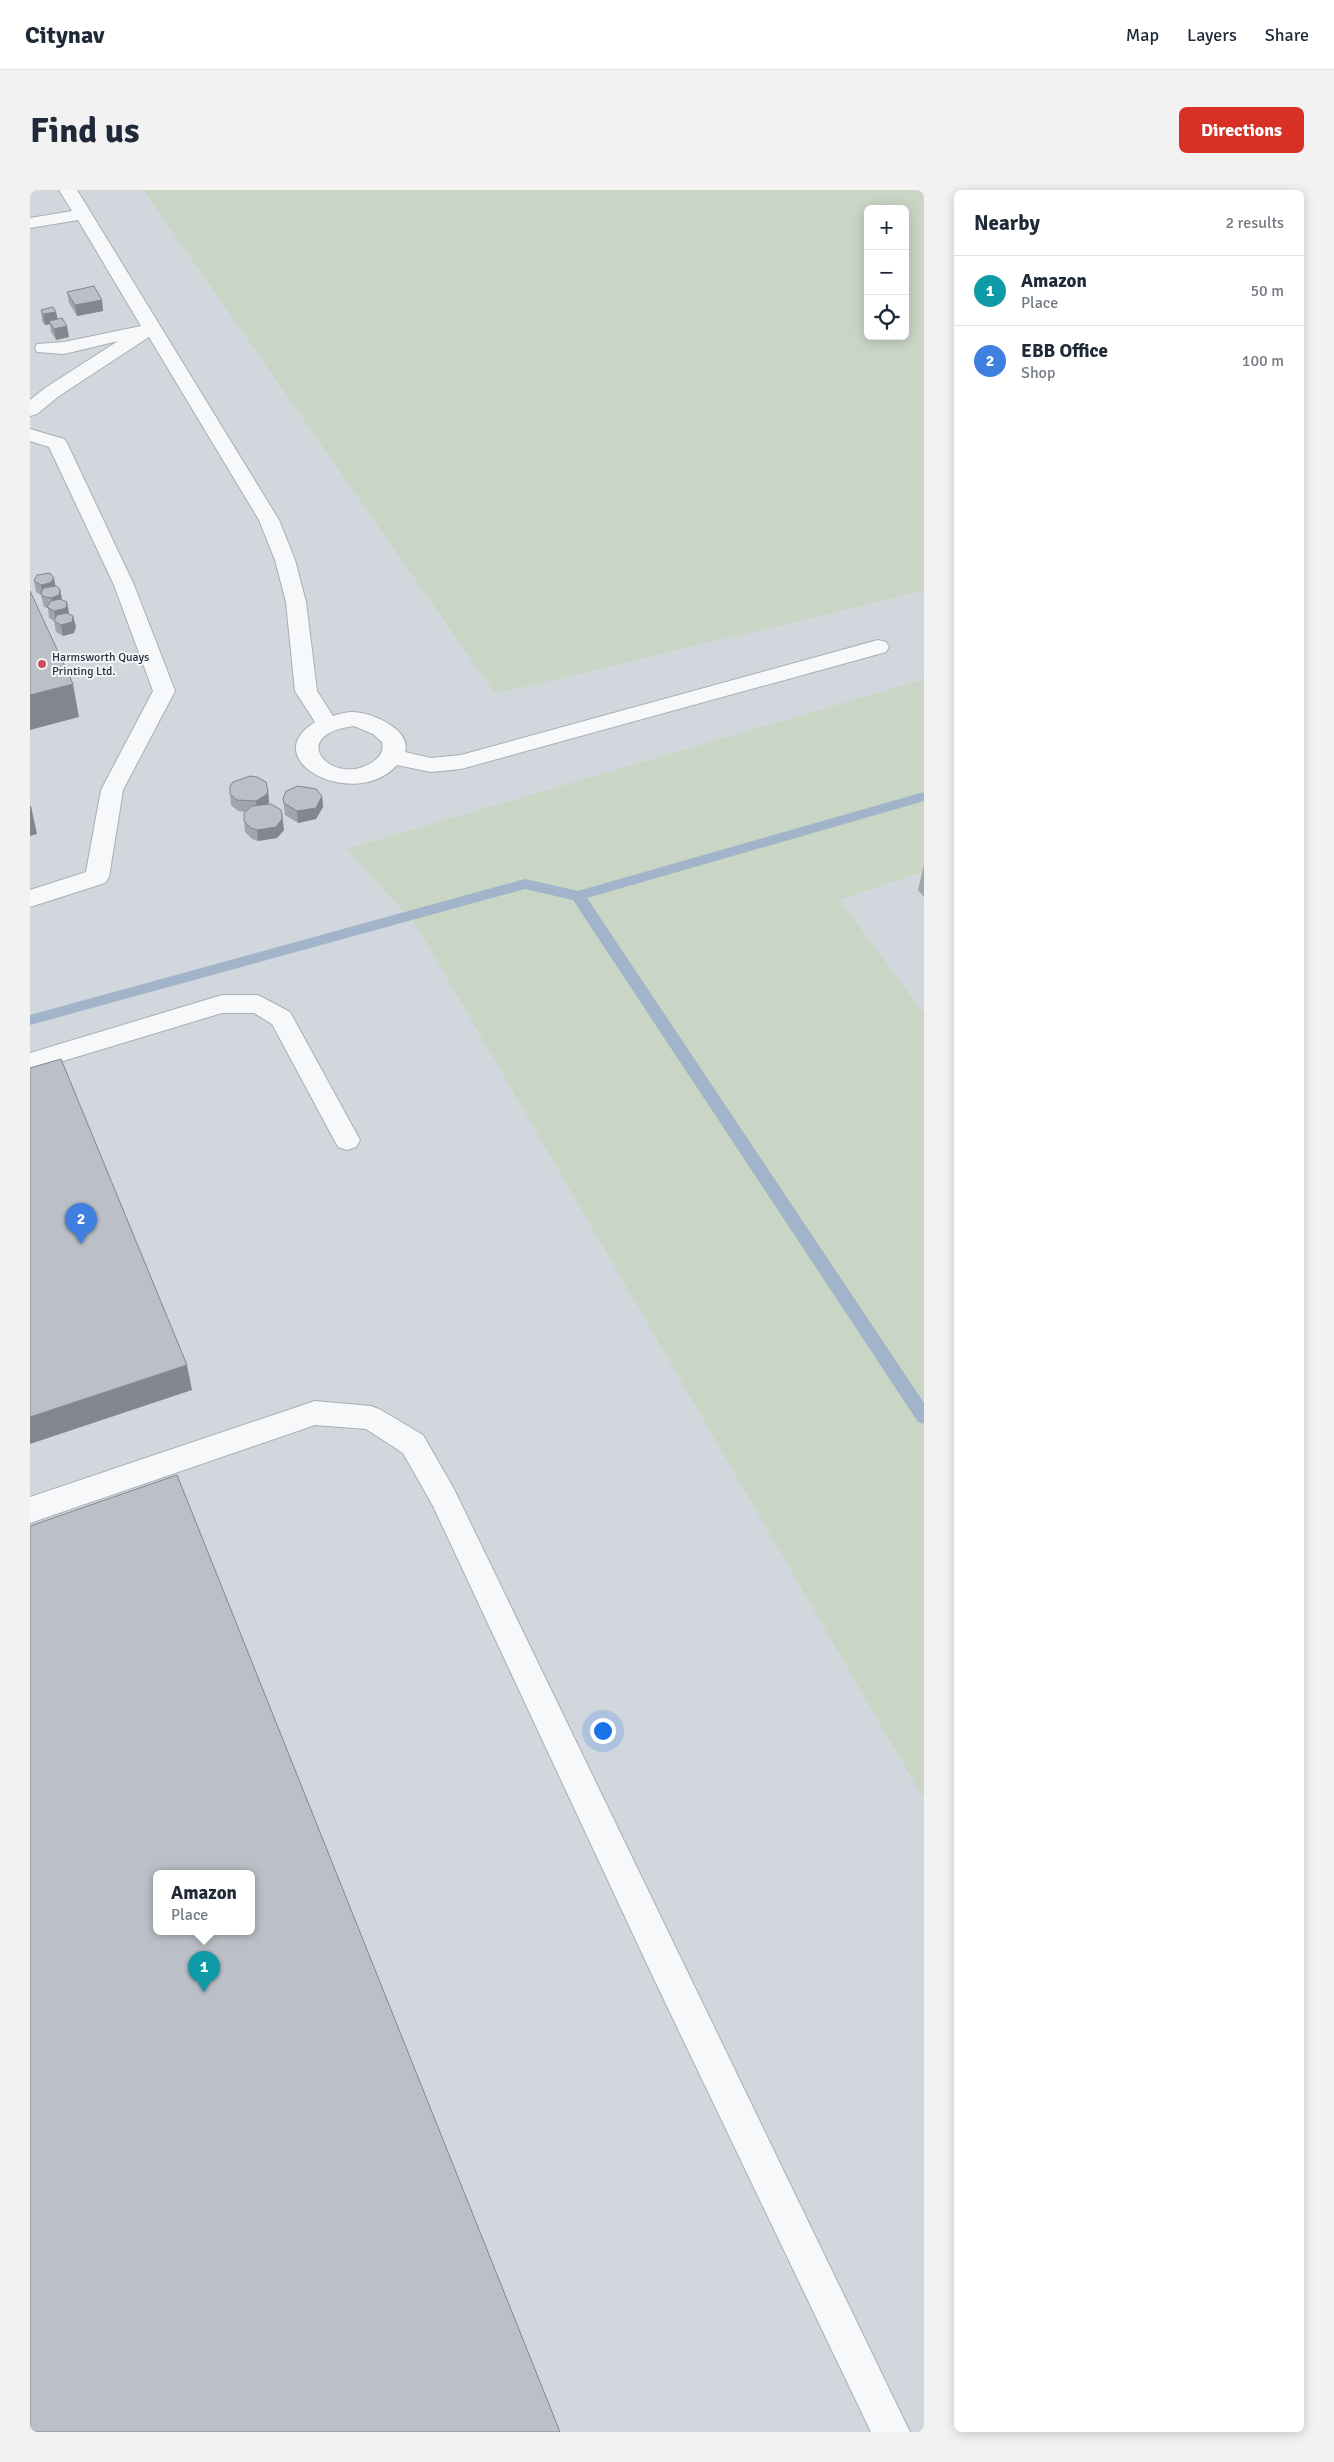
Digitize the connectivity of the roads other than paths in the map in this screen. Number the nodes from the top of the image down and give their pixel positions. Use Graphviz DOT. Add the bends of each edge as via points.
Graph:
graph roads {
  1 [pos="68,190"];
  2 [pos="83,214"];
  3 [pos="30,224"];
  4 [pos="152,327"];
  5 [pos="44,348"];
  6 [pos="30,410"];
  7 [pos="30,435"];
  8 [pos="878,647"];
  9 [pos="327,724"];
  10 [pos="391,756"];
  11 [pos="30,899"];
  12 [pos="30,1062"];
  13 [pos="347,1140"];
  14 [pos="30,1510"];
  15 [pos="891,2432"];
  1 -- 2 [label="lane"];
  2 -- 3 [label="lane"];
  2 -- 4 [label="lane"];
  4 -- 5 [label="lane" via="64,348"];
  4 -- 6 [label="lane" via="52,392"];
  4 -- 9 [label="lane" via="269,520 285,560 296,602 306,691"];
  7 -- 11 [label="lane" via="57,443 124,584 164,691 112,790 97,877"];
  8 -- 10 [label="lane" via="461,762 431,765"];
  9 -- 10 [label="lane" via="354,720 380,726 394,742"];
  9 -- 10 [label="lane" via="313,735 307,748 315,766 326,772 339,776 368,774 380,769"];
  12 -- 13 [label="lane" via="222,1004 258,1004 281,1018"];
  14 -- 15 [label="lane" via="315,1413 370,1418 413,1444 448,1507"];
}
